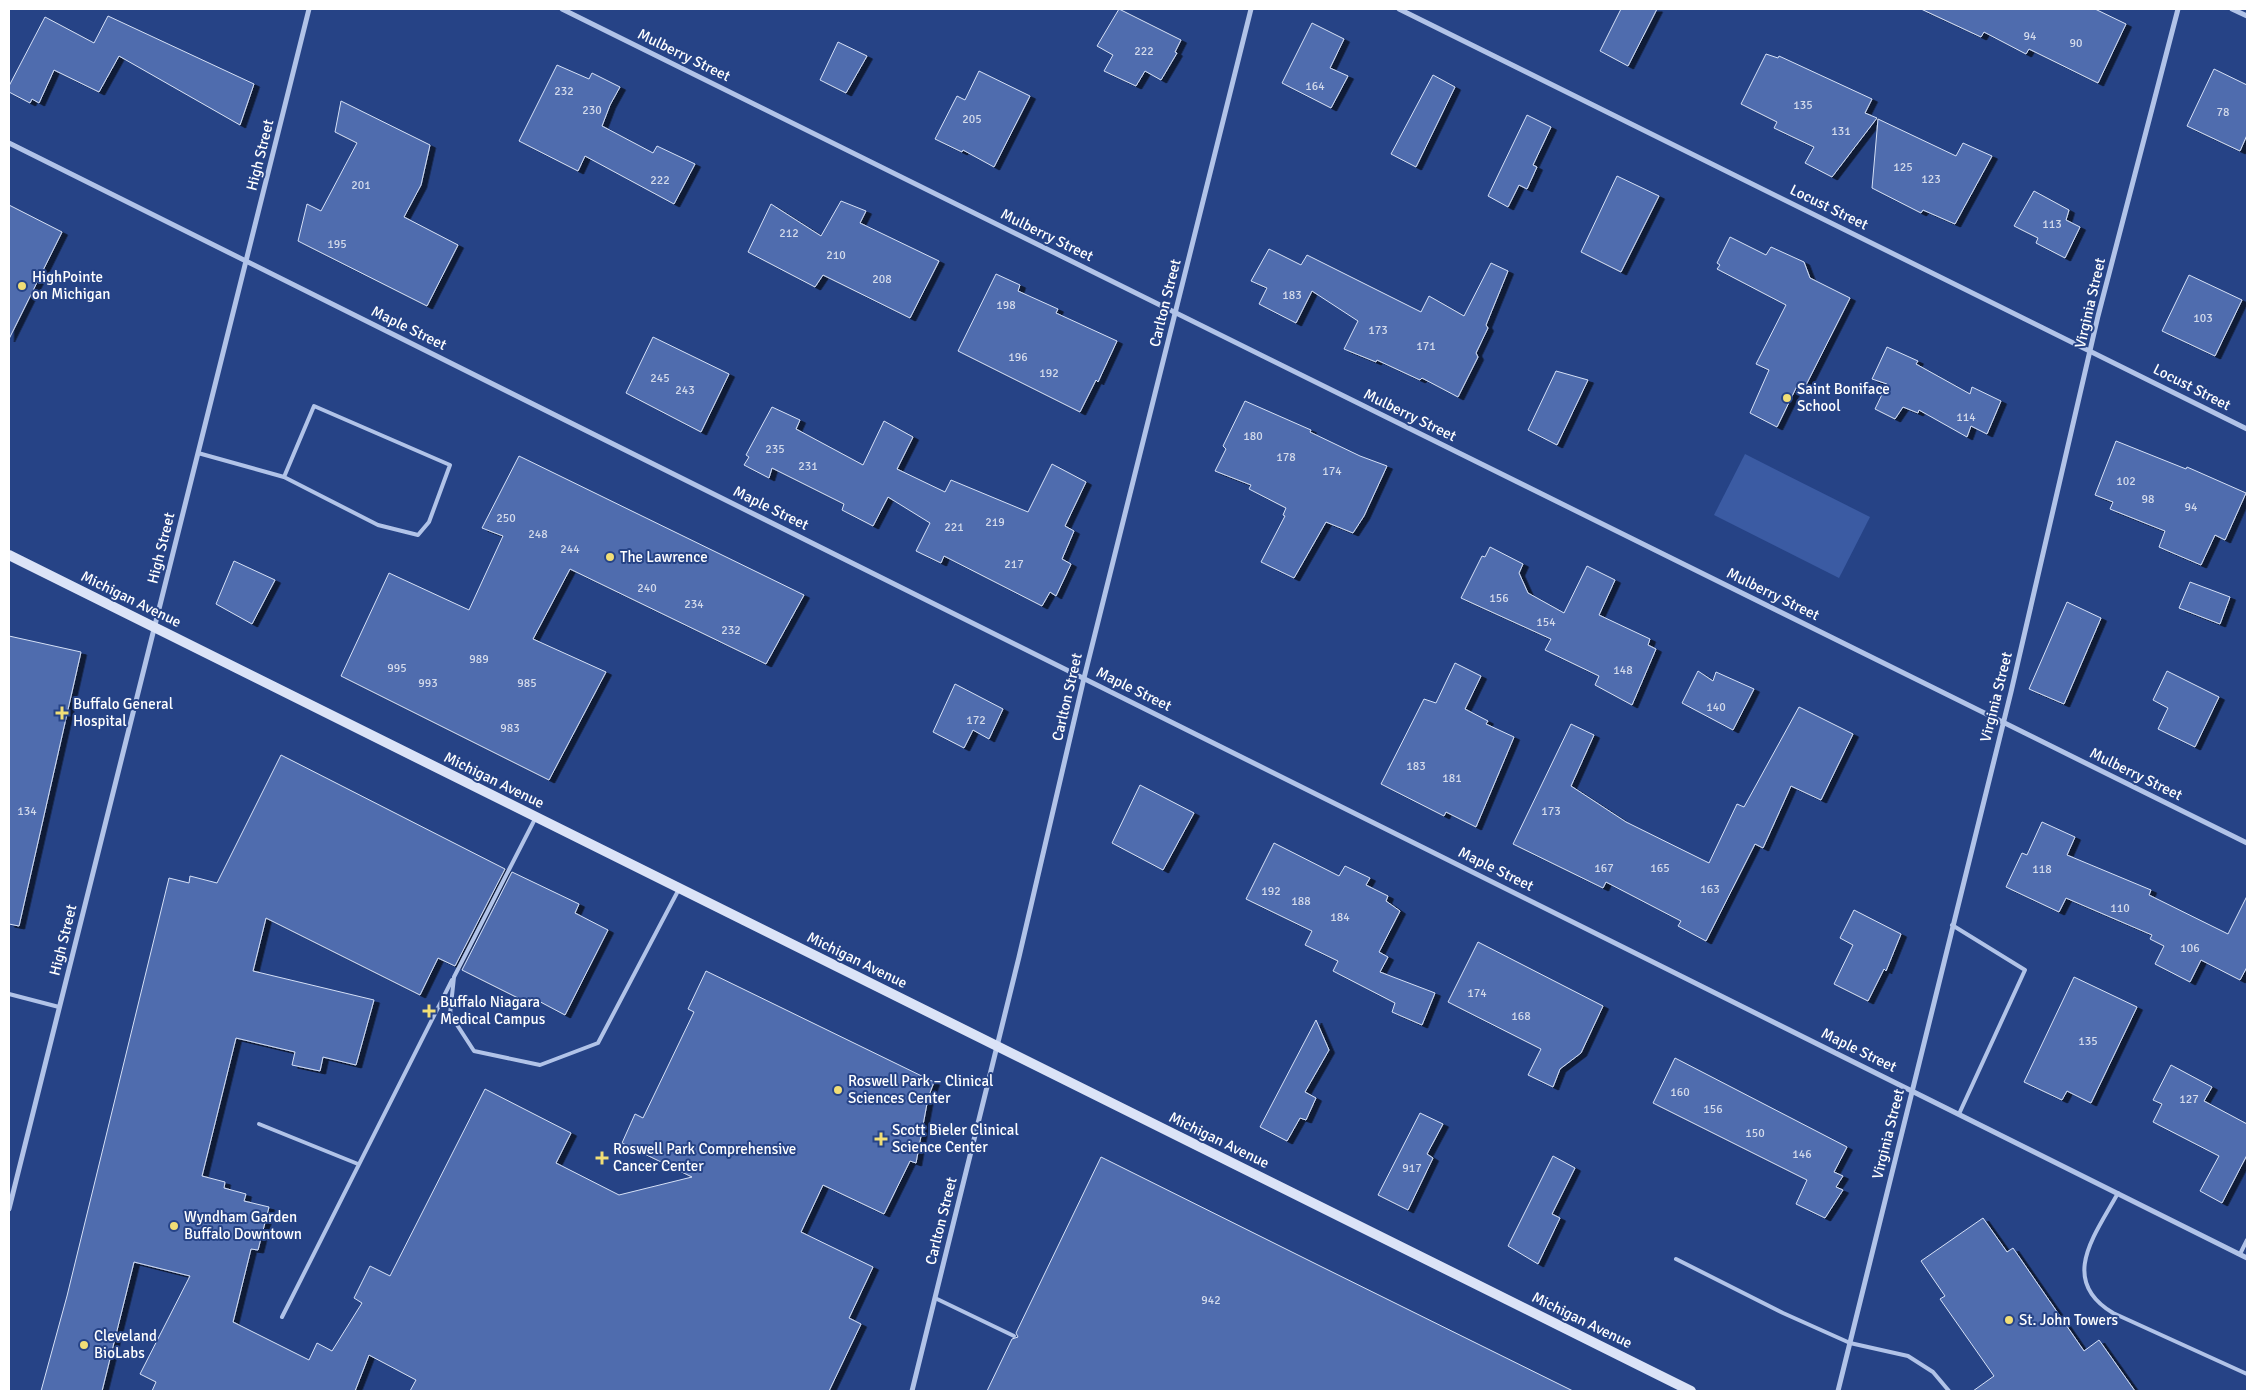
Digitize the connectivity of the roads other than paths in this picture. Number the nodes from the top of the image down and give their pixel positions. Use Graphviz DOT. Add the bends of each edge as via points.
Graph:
graph roads {
  1 [pos="309,9"];
  2 [pos="562,9"];
  3 [pos="1251,9"];
  4 [pos="1399,9"];
  5 [pos="2178,9"];
  6 [pos="2232,9"];
  7 [pos="2247,16"];
  8 [pos="9,143"];
  9 [pos="246,261"];
  10 [pos="1175,313"];
  11 [pos="2091,351"];
  12 [pos="2247,429"];
  13 [pos="198,454"];
  14 [pos="284,477"];
  15 [pos="9,555"];
  16 [pos="154,627"];
  17 [pos="1084,678"];
  18 [pos="2002,721"];
  19 [pos="536,817"];
  20 [pos="2247,843"];
  21 [pos="679,889"];
  22 [pos="1952,926"];
  23 [pos="454,977"];
  24 [pos="9,994"];
  25 [pos="59,1008"];
  26 [pos="997,1046"];
  27 [pos="1911,1090"];
  28 [pos="1959,1114"];
  29 [pos="259,1124"];
  30 [pos="358,1164"];
  31 [pos="2118,1193"];
  32 [pos="9,1209"];
  33 [pos="2247,1240"];
  34 [pos="2240,1254"];
  35 [pos="2247,1258"];
  36 [pos="1676,1259"];
  37 [pos="935,1298"];
  38 [pos="282,1317"];
  39 [pos="1014,1336"];
  40 [pos="1850,1343"];
  41 [pos="2247,1374"];
  42 [pos="912,1391"];
  43 [pos="1691,1391"];
  44 [pos="1838,1391"];
  45 [pos="1949,1391"];
  1 -- 9 [label="street, High Street"];
  2 -- 10 [label="street, Mulberry Street"];
  3 -- 10 [label="street, Carlton Street"];
  4 -- 11 [label="street, Locust Street"];
  5 -- 11 [label="street, Virginia Street"];
  6 -- 7 [label="street"];
  8 -- 9 [label="street, Maple Street"];
  9 -- 13 [label="street, High Street"];
  9 -- 17 [label="street, Maple Street"];
  10 -- 17 [label="street, Carlton Street"];
  10 -- 18 [label="street, Mulberry Street"];
  11 -- 12 [label="street, Locust Street"];
  11 -- 18 [label="street, Virginia Street"];
  13 -- 14 [label="lane"];
  13 -- 16 [label="street, High Street"];
  14 -- 14 [label="lane" via="378,525 418,535 429,522 450,465 314,406"];
  15 -- 16 [label="street, Michigan Avenue"];
  16 -- 19 [label="street, Michigan Avenue"];
  16 -- 25 [label="street, High Street"];
  17 -- 26 [label="street, Carlton Street"];
  17 -- 27 [label="street, Maple Street"];
  18 -- 20 [label="street, Mulberry Street"];
  18 -- 22 [label="street, Virginia Street"];
  19 -- 21 [label="street, Michigan Avenue"];
  19 -- 23 [label="lane"];
  21 -- 23 [label="lane" via="598,1044 540,1065 474,1051 450,1014"];
  21 -- 26 [label="street, Michigan Avenue"];
  22 -- 27 [label="street, Virginia Street"];
  22 -- 28 [label="lane" via="2025,970"];
  23 -- 30 [label="lane"];
  24 -- 25 [label="lane"];
  25 -- 32 [label="street, High Street"];
  26 -- 37 [label="street, Carlton Street"];
  26 -- 43 [label="street, Michigan Avenue"];
  27 -- 28 [label="street, Maple Street"];
  27 -- 40 [label="street, Virginia Street"];
  28 -- 31 [label="street, Maple Street"];
  29 -- 30 [label="lane"];
  30 -- 38 [label="lane"];
  31 -- 34 [label="street, Maple Street"];
  31 -- 41 [label="lane" via="2094,1235 2085,1259 2083,1276 2089,1292 2100,1305 2114,1313"];
  33 -- 34 [label="lane"];
  34 -- 35 [label="street, Maple Street"];
  36 -- 40 [label="lane" via="1782,1313"];
  37 -- 39 [label="lane"];
  37 -- 42 [label="street, Carlton Street"];
  40 -- 44 [label="street, Virginia Street"];
  40 -- 45 [label="lane" via="1908,1356 1933,1372"];
}
